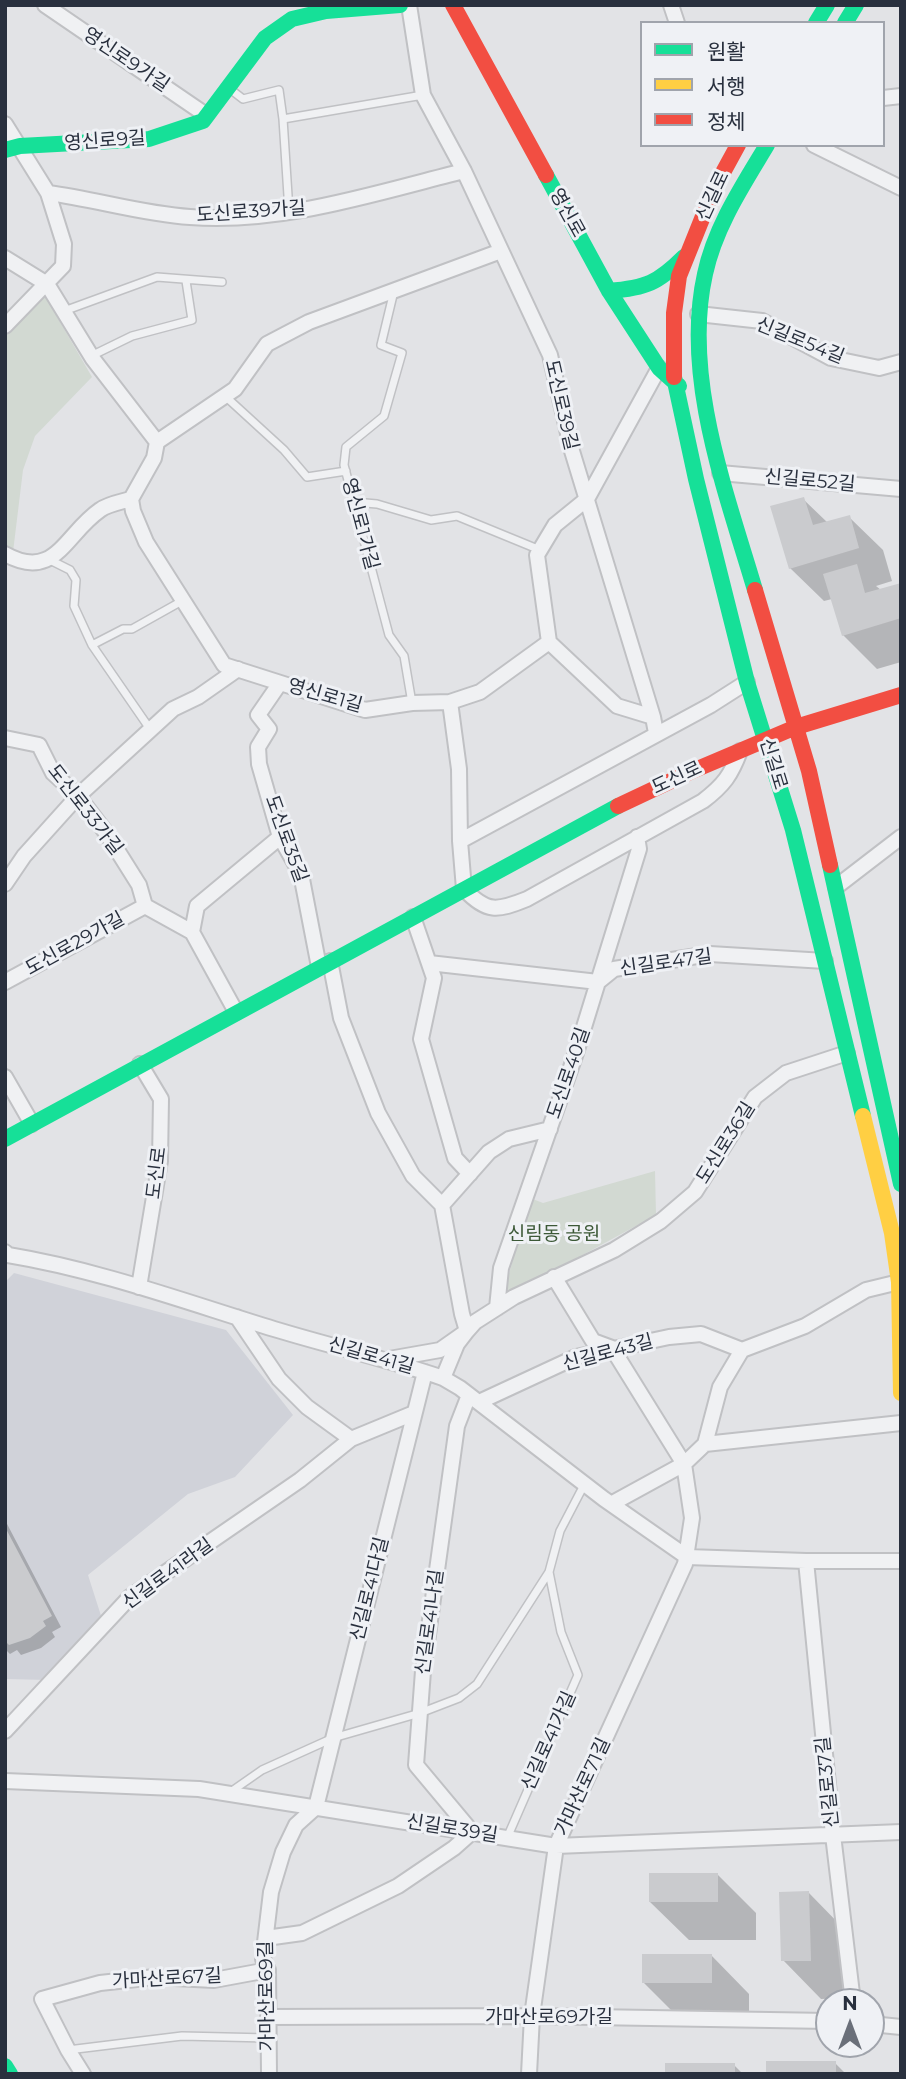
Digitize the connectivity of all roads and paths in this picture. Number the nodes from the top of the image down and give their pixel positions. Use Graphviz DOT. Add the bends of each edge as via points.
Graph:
graph roads {
  1 [pos="45,5"];
  2 [pos="400,5"];
  3 [pos="409,5"];
  4 [pos="453,5"];
  5 [pos="827,5"];
  6 [pos="856,5"];
  7 [pos="817,21"];
  8 [pos="846,21"];
  9 [pos="227,87"];
  10 [pos="423,94"];
  11 [pos="206,115"];
  12 [pos="283,119"];
  13 [pos="5,124"];
  14 [pos="737,147"];
  15 [pos="766,147"];
  16 [pos="818,147"];
  17 [pos="12,148"];
  18 [pos="464,171"];
  19 [pos="901,188"];
  20 [pos="48,193"];
  21 [pos="289,211"];
  22 [pos="501,251"];
  23 [pos="687,253"];
  24 [pos="5,258"];
  25 [pos="186,281"];
  26 [pos="222,282"];
  27 [pos="47,284"];
  28 [pos="394,291"];
  29 [pos="610,291"];
  30 [pos="64,311"];
  31 [pos="698,314"];
  32 [pos="5,326"];
  33 [pos="91,356"];
  34 [pos="901,362"];
  35 [pos="659,368"];
  36 [pos="674,383"];
  37 [pos="225,396"];
  38 [pos="703,401"];
  39 [pos="157,442"];
  40 [pos="346,471"];
  41 [pos="720,473"];
  42 [pos="901,489"];
  43 [pos="131,499"];
  44 [pos="587,499"];
  45 [pos="354,502"];
  46 [pos="540,550"];
  47 [pos="5,554"];
  48 [pos="50,560"];
  49 [pos="182,601"];
  50 [pos="549,642"];
  51 [pos="92,645"];
  52 [pos="238,669"];
  53 [pos="747,682"];
  54 [pos="281,683"];
  55 [pos="901,695"];
  56 [pos="450,702"];
  57 [pos="412,703"];
  58 [pos="653,717"];
  59 [pos="796,727"];
  60 [pos="150,730"];
  61 [pos="656,733"];
  62 [pos="5,738"];
  63 [pos="765,740"];
  64 [pos="740,751"];
  65 [pos="78,796"];
  66 [pos="281,837"];
  67 [pos="637,837"];
  68 [pos="901,837"];
  69 [pos="460,841"];
  70 [pos="5,884"];
  71 [pos="836,887"];
  72 [pos="464,889"];
  73 [pos="145,906"];
  74 [pos="413,917"];
  75 [pos="192,932"];
  76 [pos="825,961"];
  77 [pos="429,963"];
  78 [pos="325,964"];
  79 [pos="5,982"];
  80 [pos="598,982"];
  81 [pos="236,1012"];
  82 [pos="848,1053"];
  83 [pos="140,1064"];
  84 [pos="5,1077"];
  85 [pos="32,1124"];
  86 [pos="550,1129"];
  87 [pos="5,1139"];
  88 [pos="470,1174"];
  89 [pos="901,1184"];
  90 [pos="442,1205"];
  91 [pos="6,1255"];
  92 [pos="554,1277"];
  93 [pos="899,1282"];
  94 [pos="139,1287"];
  95 [pos="497,1308"];
  96 [pos="237,1317"];
  97 [pos="467,1331"];
  98 [pos="612,1348"];
  99 [pos="742,1350"];
  100 [pos="384,1360"];
  101 [pos="425,1371"];
  102 [pos="443,1377"];
  103 [pos="901,1393"];
  104 [pos="474,1398"];
  105 [pos="414,1413"];
  106 [pos="901,1423"];
  107 [pos="351,1439"];
  108 [pos="705,1444"];
  109 [pos="684,1464"];
  110 [pos="585,1484"];
  111 [pos="611,1504"];
  112 [pos="687,1557"];
  113 [pos="806,1561"];
  114 [pos="901,1561"];
  115 [pos="549,1573"];
  116 [pos="419,1713"];
  117 [pos="5,1731"];
  118 [pos="332,1738"];
  119 [pos="5,1782"];
  120 [pos="229,1794"];
  121 [pos="316,1807"];
  122 [pos="472,1832"];
  123 [pos="901,1832"];
  124 [pos="833,1835"];
  125 [pos="507,1838"];
  126 [pos="556,1846"];
  127 [pos="266,1938"];
  128 [pos="268,1970"];
  129 [pos="851,1988"];
  130 [pos="532,2016"];
  131 [pos="268,2017"];
  132 [pos="815,2021"];
  133 [pos="268,2038"];
  134 [pos="68,2050"];
  135 [pos="5,2066"];
  136 [pos="10,2074"];
  137 [pos="83,2074"];
  138 [pos="269,2074"];
  139 [pos="529,2074"];
  1 -- 11 [label="street, 영신로9가길"];
  2 -- 9 [label="main road, 영신로9길" via="326,11 292,19 265,38"];
  3 -- 10 [label="street, 도신로39길"];
  4 -- 29 [label="main road, 영신로"];
  5 -- 7 [label="main road"];
  6 -- 8 [label="main road"];
  9 -- 11 [label="main road, 영신로9길"];
  9 -- 12 [label="lane" via="243,99 279,90"];
  10 -- 12 [label="lane"];
  10 -- 18 [label="street, 도신로39길"];
  11 -- 17 [label="main road, 영신로9길" via="203,121 149,139"];
  12 -- 21 [label="lane"];
  13 -- 17 [label="street"];
  14 -- 23 [label="main road, 신길로"];
  15 -- 31 [label="main road, 신길로" via="715,243"];
  16 -- 19 [label="street"];
  17 -- 20 [label="street"];
  18 -- 21 [label="street, 도신로39가길"];
  18 -- 22 [label="street, 도신로39길"];
  20 -- 21 [label="street, 도신로39가길" via="191,217"];
  20 -- 27 [label="street" via="64,244 63,266"];
  22 -- 28 [label="street"];
  22 -- 44 [label="street, 도신로39길" via="550,355"];
  23 -- 29 [label="main road" via="658,283"];
  23 -- 36 [label="main road, 신길로" via="674,313"];
  24 -- 27 [label="street"];
  25 -- 26 [label="lane"];
  25 -- 30 [label="lane" via="157,277"];
  25 -- 33 [label="lane" via="192,320 132,336"];
  27 -- 30 [label="street"];
  27 -- 32 [label="street"];
  28 -- 37 [label="street" via="309,322 267,344"];
  28 -- 40 [label="lane, 영신로1가길" via="381,345 402,353 384,416 346,447"];
  29 -- 35 [label="main road, 영신로"];
  30 -- 33 [label="street"];
  31 -- 34 [label="street, 신길로54길" via="762,321 831,358 878,368"];
  31 -- 38 [label="main road, 신길로"];
  33 -- 39 [label="street"];
  35 -- 36 [label="main road, 영신로"];
  35 -- 44 [label="street"];
  36 -- 38 [label="main road, 영신로"];
  36 -- 53 [label="main road, 신길로"];
  37 -- 39 [label="street"];
  37 -- 40 [label="lane" via="307,477"];
  38 -- 41 [label="main road, 신길로"];
  39 -- 43 [label="street"];
  40 -- 45 [label="lane, 영신로1가길"];
  41 -- 42 [label="street, 신길로52길"];
  41 -- 59 [label="main road, 신길로"];
  43 -- 48 [label="street" via="101,509"];
  43 -- 49 [label="street, 영신로1길" via="146,542"];
  44 -- 46 [label="street" via="555,525"];
  44 -- 58 [label="street, 도신로39길"];
  45 -- 46 [label="lane" via="431,520 457,516"];
  45 -- 57 [label="lane, 영신로1가길" via="389,635 404,656"];
  46 -- 50 [label="street"];
  47 -- 48 [label="street" via="23,564"];
  48 -- 51 [label="lane" via="70,570 76,580 74,606"];
  49 -- 51 [label="lane"];
  49 -- 52 [label="street, 영신로1길" via="224,664"];
  50 -- 56 [label="street, 영신로1길" via="480,692"];
  50 -- 58 [label="street" via="617,706"];
  51 -- 60 [label="lane"];
  52 -- 54 [label="street, 영신로1길"];
  52 -- 60 [label="street" via="173,709"];
  53 -- 61 [label="street"];
  53 -- 63 [label="main road, 신길로"];
  54 -- 57 [label="street, 영신로1길" via="365,710"];
  54 -- 66 [label="street, 도신로35길" via="258,716 270,729 258,747 259,764"];
  55 -- 59 [label="main road, 도신로"];
  56 -- 57 [label="street, 영신로1길"];
  56 -- 69 [label="street" via="459,769"];
  58 -- 61 [label="street, 도신로39길"];
  59 -- 63 [label="main road, 도신로"];
  59 -- 71 [label="main road, 신길로"];
  60 -- 65 [label="street"];
  61 -- 69 [label="street"];
  62 -- 65 [label="street, 도신로33가길" via="39,745 53,773"];
  63 -- 64 [label="main road, 도신로"];
  63 -- 76 [label="main road, 신길로"];
  64 -- 67 [label="street" via="721,788"];
  64 -- 72 [label="main road, 도신로" via="616,807"];
  65 -- 70 [label="street"];
  65 -- 73 [label="street, 도신로33가길" via="139,885"];
  66 -- 75 [label="street" via="197,906"];
  66 -- 78 [label="street, 도신로35길" via="301,874"];
  67 -- 72 [label="street" via="519,903 484,906"];
  67 -- 80 [label="street, 도신로40길" via="639,849"];
  68 -- 71 [label="street"];
  69 -- 72 [label="street"];
  71 -- 89 [label="main road, 신길로"];
  72 -- 74 [label="main road, 도신로"];
  73 -- 75 [label="street"];
  73 -- 79 [label="street, 도신로29가길"];
  74 -- 77 [label="street"];
  74 -- 78 [label="main road, 도신로"];
  75 -- 81 [label="street"];
  76 -- 80 [label="street, 신길로47길" via="710,954 614,969"];
  76 -- 82 [label="main road, 신길로"];
  77 -- 80 [label="street, 신길로47길"];
  77 -- 88 [label="street" via="434,978 421,1039 455,1158"];
  78 -- 81 [label="main road, 도신로"];
  78 -- 90 [label="street" via="378,1113 413,1176"];
  80 -- 86 [label="street, 도신로40길"];
  81 -- 83 [label="main road, 도신로"];
  82 -- 92 [label="street, 도신로36길" via="786,1073 755,1097 695,1192 661,1221 614,1250"];
  82 -- 93 [label="main road, 신길로" via="892,1233"];
  83 -- 85 [label="main road, 도신로"];
  83 -- 94 [label="street, 도신로" via="161,1100 160,1161"];
  84 -- 85 [label="street"];
  85 -- 87 [label="main road, 도신로"];
  86 -- 88 [label="street" via="509,1139 489,1152"];
  86 -- 95 [label="street, 도신로40길" via="500,1268"];
  88 -- 90 [label="street"];
  90 -- 97 [label="street"];
  91 -- 94 [label="street, 신길로41길"];
  92 -- 95 [label="street, 도신로36길"];
  92 -- 98 [label="street" via="593,1341"];
  93 -- 99 [label="street" via="866,1290 805,1326"];
  93 -- 103 [label="main road, 신길로"];
  94 -- 96 [label="street, 신길로41길"];
  95 -- 97 [label="street, 도신로36길"];
  96 -- 100 [label="street, 신길로41길"];
  96 -- 107 [label="street" via="279,1379 307,1407"];
  97 -- 100 [label="street, 도신로36길" via="440,1350"];
  97 -- 102 [label="street, 도신로36길"];
  98 -- 99 [label="street, 신길로43길" via="701,1334"];
  98 -- 104 [label="street, 신길로43길" via="576,1357"];
  98 -- 109 [label="street"];
  99 -- 108 [label="street" via="720,1387"];
  100 -- 101 [label="street, 신길로41길"];
  101 -- 102 [label="street, 신길로41길"];
  101 -- 105 [label="street, 신길로41다길"];
  102 -- 104 [label="street, 신길로41길"];
  104 -- 110 [label="street, 신길로41길"];
  104 -- 116 [label="street, 신길로41나길" via="457,1426"];
  105 -- 107 [label="street, 신길로41라길"];
  105 -- 118 [label="street, 신길로41다길"];
  106 -- 108 [label="street"];
  107 -- 117 [label="street, 신길로41라길" via="300,1480 130,1597"];
  108 -- 109 [label="street"];
  109 -- 111 [label="street"];
  109 -- 112 [label="street" via="692,1518"];
  110 -- 111 [label="street, 신길로41길"];
  110 -- 115 [label="lane, 신길로41가길" via="560,1531"];
  111 -- 112 [label="street, 신길로41길"];
  112 -- 113 [label="street"];
  112 -- 126 [label="street, 가마산로71길"];
  113 -- 114 [label="street"];
  113 -- 124 [label="street, 신길로37길"];
  115 -- 116 [label="lane" via="477,1684 459,1698"];
  115 -- 125 [label="lane, 신길로41가길" via="561,1632 578,1675"];
  116 -- 118 [label="lane"];
  116 -- 122 [label="street, 신길로41나길" via="416,1765"];
  118 -- 120 [label="lane" via="262,1770"];
  118 -- 121 [label="street, 신길로41다길"];
  119 -- 120 [label="street, 신길로39길"];
  120 -- 121 [label="street, 신길로39길"];
  121 -- 122 [label="street, 신길로39길"];
  121 -- 127 [label="street, 가마산로69길" via="296,1825 283,1852 271,1892"];
  122 -- 125 [label="street, 신길로39길"];
  122 -- 127 [label="street" via="398,1886 302,1933"];
  123 -- 124 [label="street, 신길로39길"];
  124 -- 126 [label="street, 신길로39길"];
  124 -- 129 [label="street, 신길로37길"];
  125 -- 126 [label="street, 신길로39길"];
  126 -- 130 [label="street, 가마산로71길"];
  127 -- 128 [label="street, 가마산로69길" via="263,1959"];
  128 -- 131 [label="street, 가마산로69길"];
  128 -- 134 [label="street, 가마산로67길" via="214,1980 155,1978 100,1983 42,1999"];
  130 -- 131 [label="street, 가마산로69가길"];
  130 -- 132 [label="street, 가마산로69가길"];
  130 -- 139 [label="street, 가마산로71길"];
  131 -- 133 [label="street, 가마산로69길"];
  133 -- 134 [label="lane" via="182,2036"];
  133 -- 138 [label="street, 가마산로69길"];
  134 -- 137 [label="street, 가마산로67길"];
  135 -- 136 [label="main road"];
}
